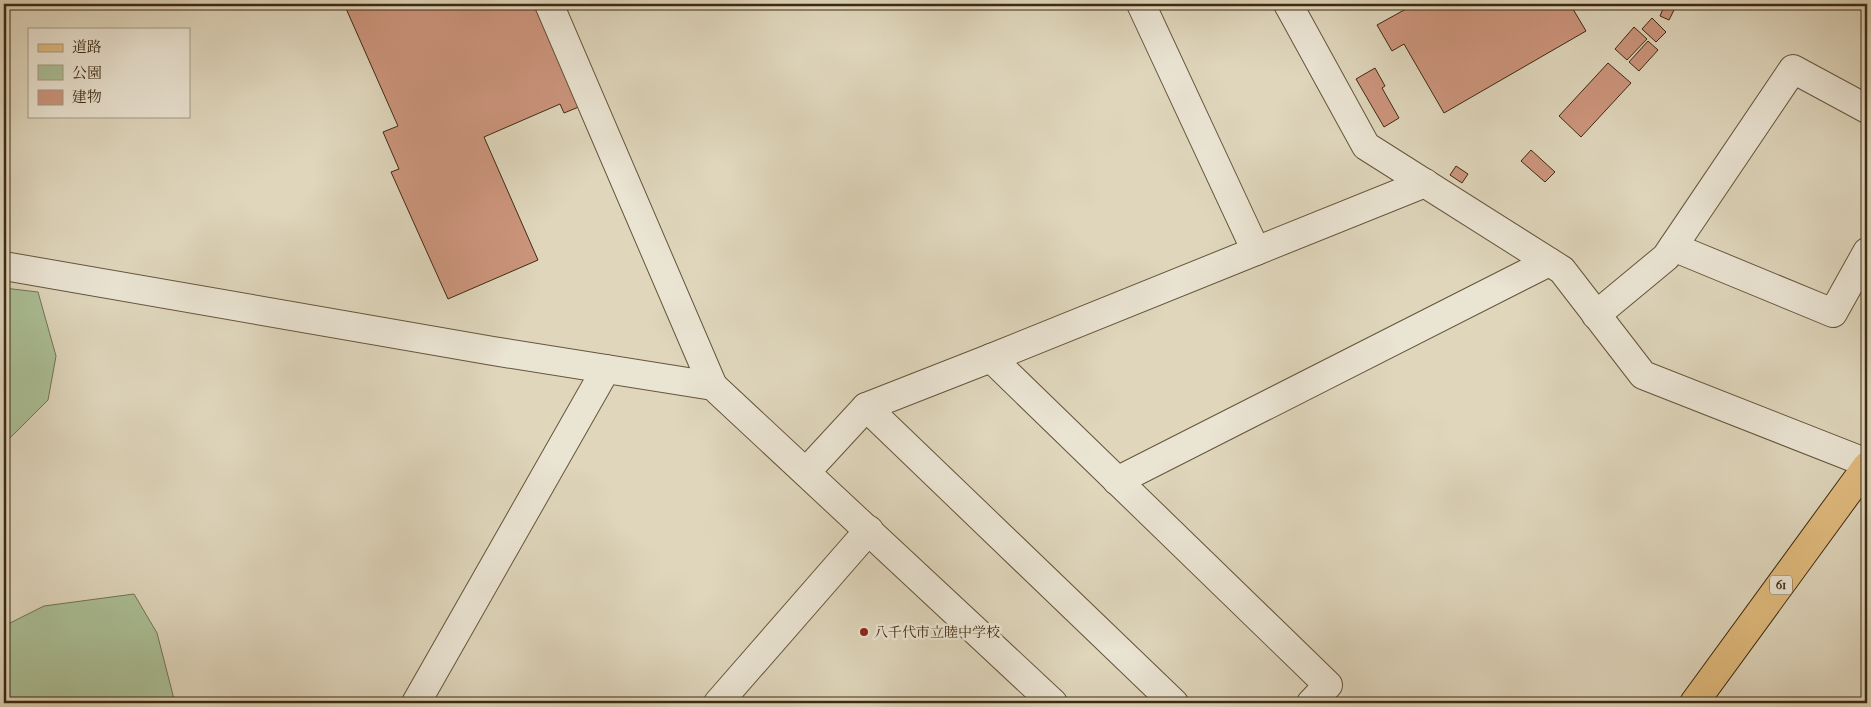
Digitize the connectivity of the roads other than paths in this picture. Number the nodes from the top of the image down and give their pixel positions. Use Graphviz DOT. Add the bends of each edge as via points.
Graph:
graph roads {
  1 [pos="549,4"];
  2 [pos="1142,4"];
  3 [pos="1288,4"];
  4 [pos="1867,108"];
  5 [pos="1425,183"];
  6 [pos="1673,247"];
  7 [pos="1256,251"];
  8 [pos="1867,252"];
  9 [pos="1549,262"];
  10 [pos="4,266"];
  11 [pos="1596,315"];
  12 [pos="991,358"];
  13 [pos="606,369"];
  14 [pos="713,386"];
  15 [pos="866,407"];
  16 [pos="1867,465"];
  17 [pos="806,472"];
  18 [pos="1117,480"];
  19 [pos="869,530"];
  20 [pos="416,703"];
  21 [pos="718,703"];
  22 [pos="1053,703"];
  23 [pos="1174,703"];
  24 [pos="1310,703"];
  25 [pos="1694,703"];
  1 -- 14 [label="street"];
  2 -- 7 [label="street"];
  3 -- 5 [label="street" via="1366,146"];
  4 -- 6 [label="street" via="1793,70"];
  5 -- 7 [label="street"];
  5 -- 9 [label="street"];
  6 -- 8 [label="street" via="1833,314"];
  6 -- 11 [label="street" via="1666,257"];
  7 -- 12 [label="street"];
  9 -- 11 [label="street" via="1562,270"];
  9 -- 18 [label="street"];
  10 -- 13 [label="street"];
  11 -- 16 [label="street" via="1643,375"];
  12 -- 15 [label="street"];
  12 -- 18 [label="street"];
  13 -- 14 [label="street"];
  13 -- 20 [label="street"];
  14 -- 17 [label="street"];
  15 -- 17 [label="street"];
  15 -- 23 [label="street"];
  16 -- 25 [label="main road, 61"];
  17 -- 19 [label="street"];
  18 -- 24 [label="street" via="1328,684"];
  19 -- 21 [label="street"];
  19 -- 22 [label="street"];
}
